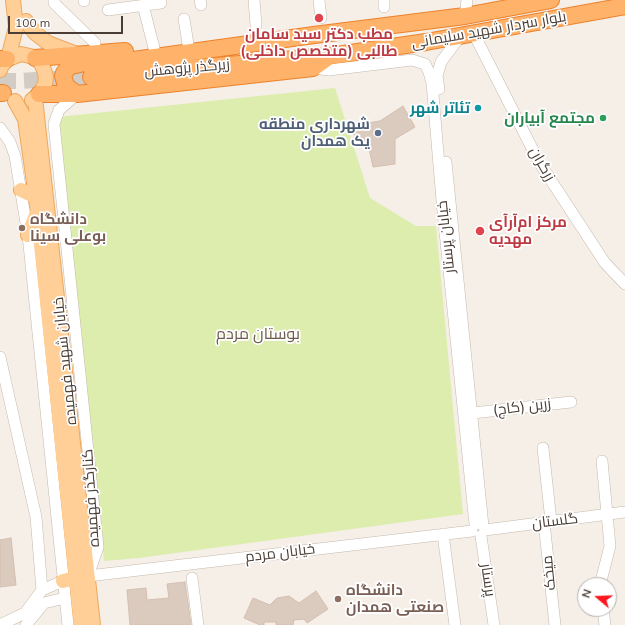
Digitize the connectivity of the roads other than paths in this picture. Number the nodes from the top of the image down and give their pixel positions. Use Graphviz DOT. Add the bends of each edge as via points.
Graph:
graph roads {
  1 [pos="14,0"];
  2 [pos="23,0"];
  3 [pos="54,0"];
  4 [pos="254,0"];
  5 [pos="319,0"];
  6 [pos="467,0"];
  7 [pos="551,0"];
  8 [pos="161,3"];
  9 [pos="143,5"];
  10 [pos="625,6"];
  11 [pos="108,10"];
  12 [pos="465,16"];
  13 [pos="321,18"];
  14 [pos="184,19"];
  15 [pos="26,21"];
  16 [pos="256,25"];
  17 [pos="314,35"];
  18 [pos="468,35"];
  19 [pos="95,43"];
  20 [pos="188,44"];
  21 [pos="146,49"];
  22 [pos="330,56"];
  23 [pos="34,58"];
  24 [pos="4,62"];
  25 [pos="88,66"];
  26 [pos="313,68"];
  27 [pos="5,93"];
  28 [pos="78,94"];
  29 [pos="37,96"];
  30 [pos="0,128"];
  31 [pos="21,190"];
  32 [pos="36,197"];
  33 [pos="37,213"];
  34 [pos="28,235"];
  35 [pos="625,284"];
  36 [pos="0,357"];
  37 [pos="572,402"];
  38 [pos="473,413"];
  39 [pos="543,448"];
  40 [pos="602,461"];
  41 [pos="625,512"];
  42 [pos="607,514"];
  43 [pos="547,521"];
  44 [pos="479,529"];
  45 [pos="443,534"];
  46 [pos="602,577"];
  47 [pos="80,578"];
  48 [pos="192,578"];
  49 [pos="42,590"];
  50 [pos="65,598"];
  51 [pos="2,624"];
  52 [pos="26,625"];
  53 [pos="68,625"];
  54 [pos="81,625"];
  55 [pos="94,625"];
  56 [pos="99,625"];
  57 [pos="198,625"];
  58 [pos="455,625"];
  59 [pos="494,625"];
  60 [pos="555,625"];
  1 -- 24 [label="main road" via="16,27"];
  2 -- 15 [label="main road"];
  3 -- 19 [label="street" via="54,3"];
  4 -- 16 [label="street"];
  5 -- 13 [label="street"];
  6 -- 12 [label="street"];
  7 -- 12 [label="highway, بلوار سردار شهید سلیمانی"];
  8 -- 9 [label="street"];
  9 -- 11 [label="street"];
  9 -- 21 [label="street"];
  10 -- 18 [label="highway, بلوار سردار شهید سلیمانی"];
  12 -- 17 [label="highway, بلوار سردار شهید سلیمانی"];
  14 -- 20 [label="street"];
  15 -- 23 [label="main road"];
  15 -- 25 [label="main road" via="35,33 48,43"];
  17 -- 20 [label="highway" via="255,36"];
  17 -- 25 [label="highway, زیرگذر پژوهش"];
  18 -- 22 [label="highway, بلوار سردار شهید سلیمانی"];
  18 -- 35 [label="street, زرگران" via="540,162 605,263"];
  18 -- 38 [label="street, خیابان پرستار" via="441,62 437,76"];
  20 -- 21 [label="highway"];
  21 -- 25 [label="highway"];
  21 -- 28 [label="highway" via="68,68 62,76 64,82 69,89"];
  22 -- 25 [label="highway, زیرگذر پژوهش"];
  22 -- 26 [label="highway"];
  23 -- 24 [label="main road" via="21,54"];
  23 -- 25 [label="highway"];
  23 -- 29 [label="main road" via="40,63 46,77 45,84"];
  26 -- 28 [label="highway"];
  26 -- 44 [label="street, خیابان پرستار" via="329,70 412,60 425,64 429,72"];
  27 -- 29 [label="main road" via="29,101"];
  27 -- 32 [label="main road, خیابان شهید فهمیده" via="25,119"];
  28 -- 29 [label="highway"];
  28 -- 47 [label="street, کنارگذر فهمیده" via="58,110 54,124 98,547"];
  29 -- 47 [label="main road, خیابان شهید فهمیده"];
  30 -- 31 [label="street, کنارگذر فهمیده" via="10,142 15,156"];
  31 -- 32 [label="main road"];
  31 -- 34 [label="street, کنارگذر فهمیده"];
  32 -- 33 [label="main road, خیابان شهید فهمیده"];
  33 -- 34 [label="main road"];
  33 -- 47 [label="main road, خیابان شهید فهمیده"];
  34 -- 47 [label="street, کنارگذر فهمیده"];
  36 -- 49 [label="street" via="36,517"];
  37 -- 38 [label="street, زرین (کاج)"];
  38 -- 44 [label="street, خیابان پرستار"];
  39 -- 43 [label="street, میخک"];
  40 -- 42 [label="street"];
  41 -- 42 [label="street, گلستان"];
  42 -- 43 [label="street, گلستان"];
  42 -- 46 [label="street" via="610,546"];
  43 -- 44 [label="street, گلستان"];
  43 -- 60 [label="street, میخک"];
  44 -- 45 [label="street, خیابان مردم"];
  44 -- 59 [label="street, پرستار"];
  45 -- 47 [label="street, خیابان مردم"];
  45 -- 58 [label="street"];
  47 -- 49 [label="street, خیابان مردم"];
  47 -- 50 [label="street, کنارگذر فهمیده"];
  47 -- 54 [label="main road, خیابان شهید فهمیده"];
  47 -- 55 [label="main road, خیابان شهید فهمیده"];
  47 -- 56 [label="street"];
  48 -- 57 [label="street"];
  49 -- 51 [label="street" via="25,614"];
  50 -- 52 [label="street" via="44,603"];
  50 -- 53 [label="street, کنارگذر فهمیده"];
}
